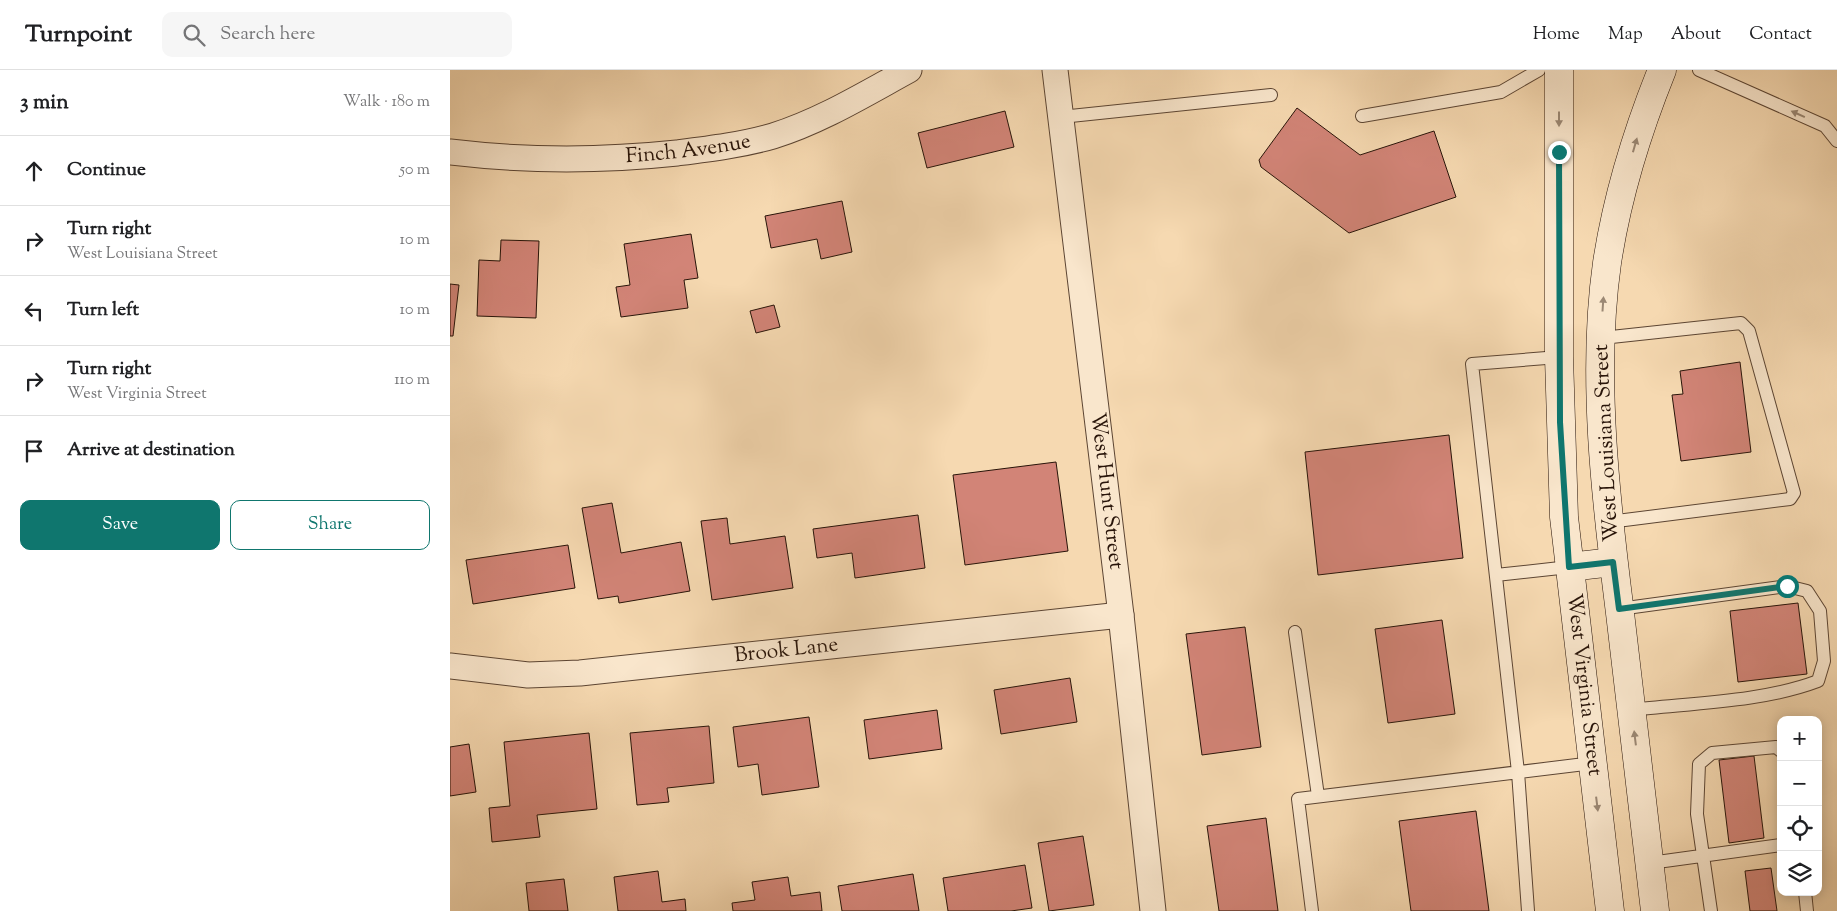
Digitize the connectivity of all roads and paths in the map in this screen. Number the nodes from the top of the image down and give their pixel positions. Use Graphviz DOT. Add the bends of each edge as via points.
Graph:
graph roads {
  1 [pos="909,70"];
  2 [pos="1055,70"];
  3 [pos="1539,70"];
  4 [pos="1560,70"];
  5 [pos="1699,70"];
  6 [pos="1654,77"];
  7 [pos="1271,95"];
  8 [pos="1362,116"];
  9 [pos="1061,117"];
  10 [pos="1837,141"];
  11 [pos="450,152"];
  12 [pos="1602,338"];
  13 [pos="1559,357"];
  14 [pos="1609,522"];
  15 [pos="1613,562"];
  16 [pos="1569,567"];
  17 [pos="1496,575"];
  18 [pos="1619,609"];
  19 [pos="1121,615"];
  20 [pos="1295,632"];
  21 [pos="450,666"];
  22 [pos="1631,710"];
  23 [pos="1777,749"];
  24 [pos="1593,763"];
  25 [pos="1518,772"];
  26 [pos="1318,796"];
  27 [pos="1777,846"];
  28 [pos="1702,855"];
  29 [pos="1650,864"];
  30 [pos="1805,896"];
  31 [pos="1153,911"];
  32 [pos="1312,911"];
  33 [pos="1528,911"];
  34 [pos="1610,911"];
  35 [pos="1655,911"];
  36 [pos="1711,911"];
  37 [pos="1807,911"];
  1 -- 11 [label="street, Finch Avenue" via="827,115 773,136 714,149 589,159"];
  2 -- 9 [label="street, West Hunt Street"];
  3 -- 8 [label="lane" via="1501,92"];
  4 -- 13 [label="main road, West Virginia Street, one-way"];
  10 -- 5 [label="lane, one-way" via="1825,126"];
  12 -- 6 [label="main road, West Louisiana Street, one-way" via="1604,288 1612,234"];
  7 -- 9 [label="lane"];
  9 -- 19 [label="street, West Hunt Street"];
  12 -- 14 [label="main road, West Louisiana Street"];
  12 -- 14 [label="lane" via="1741,323 1749,331 1794,492 1790,499"];
  13 -- 16 [label="main road, West Virginia Street"];
  13 -- 17 [label="lane" via="1472,364"];
  14 -- 15 [label="main road, West Louisiana Street"];
  15 -- 16 [label="main road"];
  15 -- 18 [label="main road, West Louisiana Street"];
  16 -- 17 [label="lane"];
  16 -- 24 [label="main road, West Virginia Street"];
  17 -- 25 [label="lane"];
  18 -- 22 [label="main road, West Louisiana Street"];
  18 -- 22 [label="lane" via="1787,586 1807,591 1820,611 1824,661 1818,681 1768,695"];
  19 -- 21 [label="street, Brook Lane" via="580,673 528,675"];
  19 -- 31 [label="street, West Hunt Street"];
  20 -- 26 [label="lane"];
  29 -- 22 [label="main road, West Louisiana Street, one-way"];
  23 -- 28 [label="lane" via="1712,753 1699,764 1697,814"];
  24 -- 25 [label="lane"];
  24 -- 34 [label="main road, West Virginia Street, one-way"];
  25 -- 26 [label="lane"];
  25 -- 33 [label="lane"];
  26 -- 32 [label="lane" via="1298,799"];
  27 -- 28 [label="lane"];
  28 -- 29 [label="lane"];
  28 -- 36 [label="lane"];
  29 -- 35 [label="main road, West Louisiana Street"];
  30 -- 37 [label="lane"];
}
